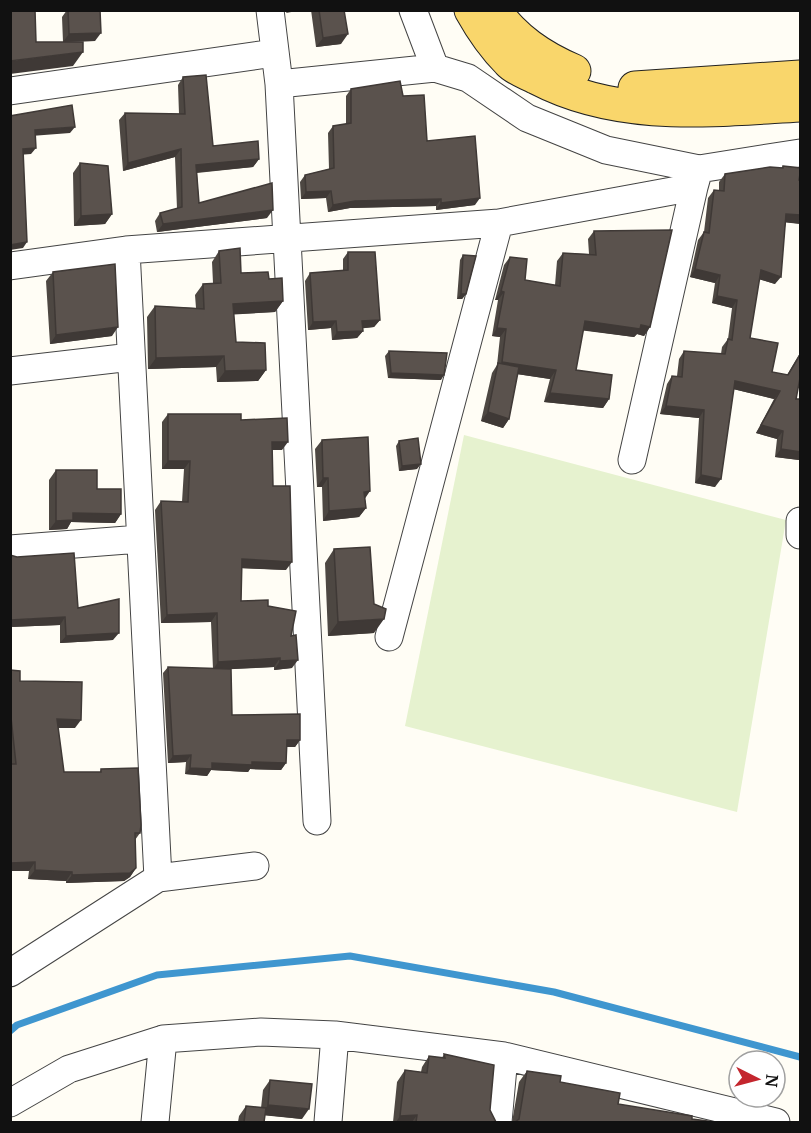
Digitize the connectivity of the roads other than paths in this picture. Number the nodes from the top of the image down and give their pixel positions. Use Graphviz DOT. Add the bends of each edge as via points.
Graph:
graph roads {
  1 [pos="270,10"];
  2 [pos="413,10"];
  3 [pos="471,10"];
  4 [pos="494,10"];
  5 [pos="274,54"];
  6 [pos="435,68"];
  7 [pos="801,77"];
  8 [pos="279,84"];
  9 [pos="10,91"];
  10 [pos="801,105"];
  11 [pos="801,153"];
  12 [pos="697,178"];
  13 [pos="499,223"];
  14 [pos="287,238"];
  15 [pos="126,250"];
  16 [pos="10,266"];
  17 [pos="131,357"];
  18 [pos="10,371"];
  19 [pos="632,460"];
  20 [pos="801,521"];
  21 [pos="801,535"];
  22 [pos="140,539"];
  23 [pos="10,549"];
  24 [pos="389,637"];
  25 [pos="316,821"];
  26 [pos="255,866"];
  27 [pos="158,878"];
  28 [pos="10,973"];
  29 [pos="335,1035"];
  30 [pos="163,1040"];
  31 [pos="504,1056"];
  32 [pos="10,1103"];
  33 [pos="155,1122"];
  34 [pos="328,1122"];
  35 [pos="498,1122"];
  36 [pos="776,1122"];
  1 -- 5 [label="street"];
  2 -- 6 [label="street"];
  3 -- 10 [label="main road" via="510,64 595,102 699,110"];
  4 -- 7 [label="main road" via="509,31 546,59 593,80 638,89"];
  5 -- 8 [label="street"];
  5 -- 9 [label="street"];
  6 -- 8 [label="street"];
  6 -- 12 [label="street" via="468,78 527,118 606,150"];
  8 -- 14 [label="street"];
  11 -- 12 [label="street"];
  12 -- 13 [label="street"];
  12 -- 19 [label="street"];
  13 -- 14 [label="street"];
  13 -- 24 [label="street"];
  14 -- 15 [label="street"];
  14 -- 25 [label="street"];
  15 -- 16 [label="street"];
  15 -- 17 [label="street"];
  17 -- 18 [label="street"];
  17 -- 22 [label="street"];
  20 -- 21 [label="street"];
  22 -- 23 [label="street"];
  22 -- 27 [label="street"];
  26 -- 27 [label="street"];
  27 -- 28 [label="street"];
  29 -- 30 [label="street" via="261,1032"];
  29 -- 31 [label="street"];
  29 -- 34 [label="street"];
  30 -- 32 [label="street" via="69,1069"];
  30 -- 33 [label="street"];
  31 -- 35 [label="street"];
  31 -- 36 [label="street"];
}
